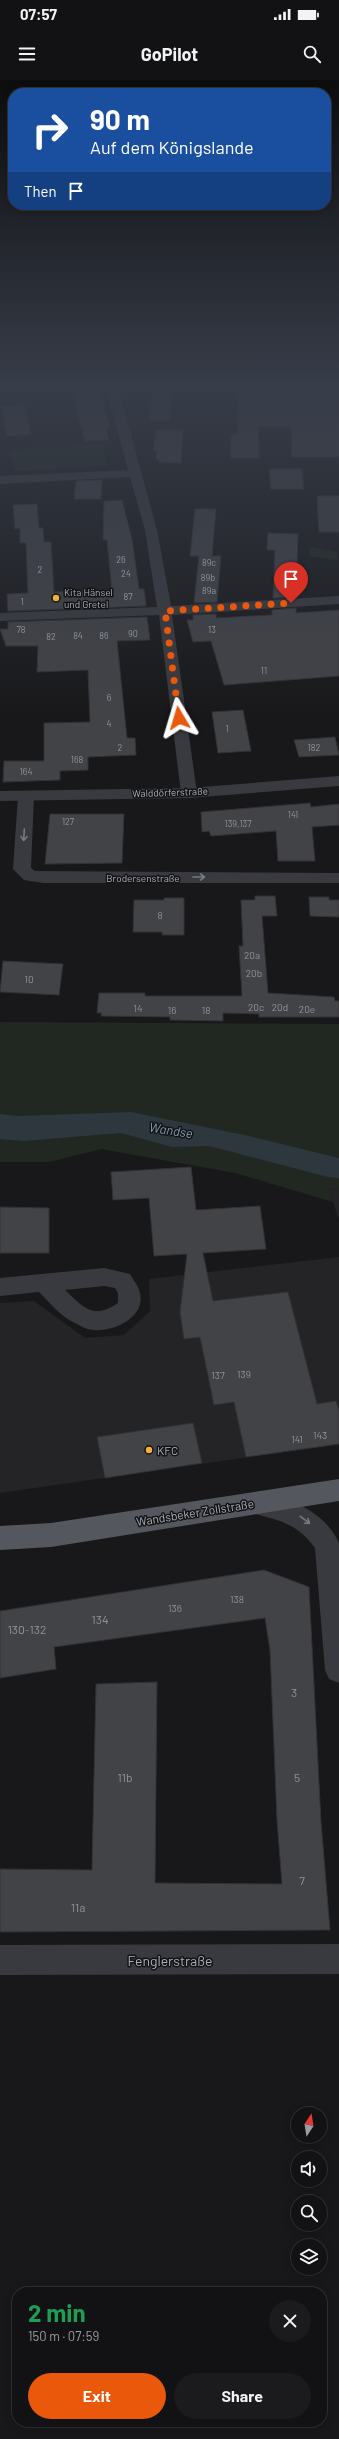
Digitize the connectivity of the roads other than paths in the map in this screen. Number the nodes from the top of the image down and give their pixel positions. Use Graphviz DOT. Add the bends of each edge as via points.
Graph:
graph roads {
  1 [pos="142,497"];
  2 [pos="339,600"];
  3 [pos="165,611"];
  4 [pos="0,617"];
  5 [pos="339,781"];
  6 [pos="189,793"];
  7 [pos="0,796"];
  8 [pos="26,796"];
  9 [pos="339,878"];
  10 [pos="45,1284"];
  11 [pos="0,1287"];
  12 [pos="339,1490"];
  13 [pos="255,1503"];
  14 [pos="51,1535"];
  15 [pos="0,1538"];
  16 [pos="0,1551"];
  17 [pos="339,1670"];
  18 [pos="339,1959"];
  19 [pos="0,1960"];
  1 -- 3 [label="street" via="151,530"];
  2 -- 3 [label="street"];
  3 -- 4 [label="street"];
  3 -- 6 [label="street"];
  5 -- 6 [label="street, Walddörferstraße"];
  6 -- 8 [label="street, Walddörferstraße"];
  7 -- 8 [label="street, Walddörferstraße"];
  8 -- 9 [label="street, Brodersenstraße, one-way" via="22,869 30,876"];
  10 -- 11 [label="street"];
  12 -- 13 [label="main road, Wandsbeker Zollstraße"];
  13 -- 14 [label="main road, Wandsbeker Zollstraße"];
  13 -- 17 [label="street, one-way" via="274,1506 300,1516 309,1522 324,1542 329,1554"];
  14 -- 15 [label="main road, Wandsbeker Zollstraße"];
  14 -- 16 [label="main road, Wandsbeker Zollstraße"];
  18 -- 19 [label="street, Fenglerstraße"];
}
